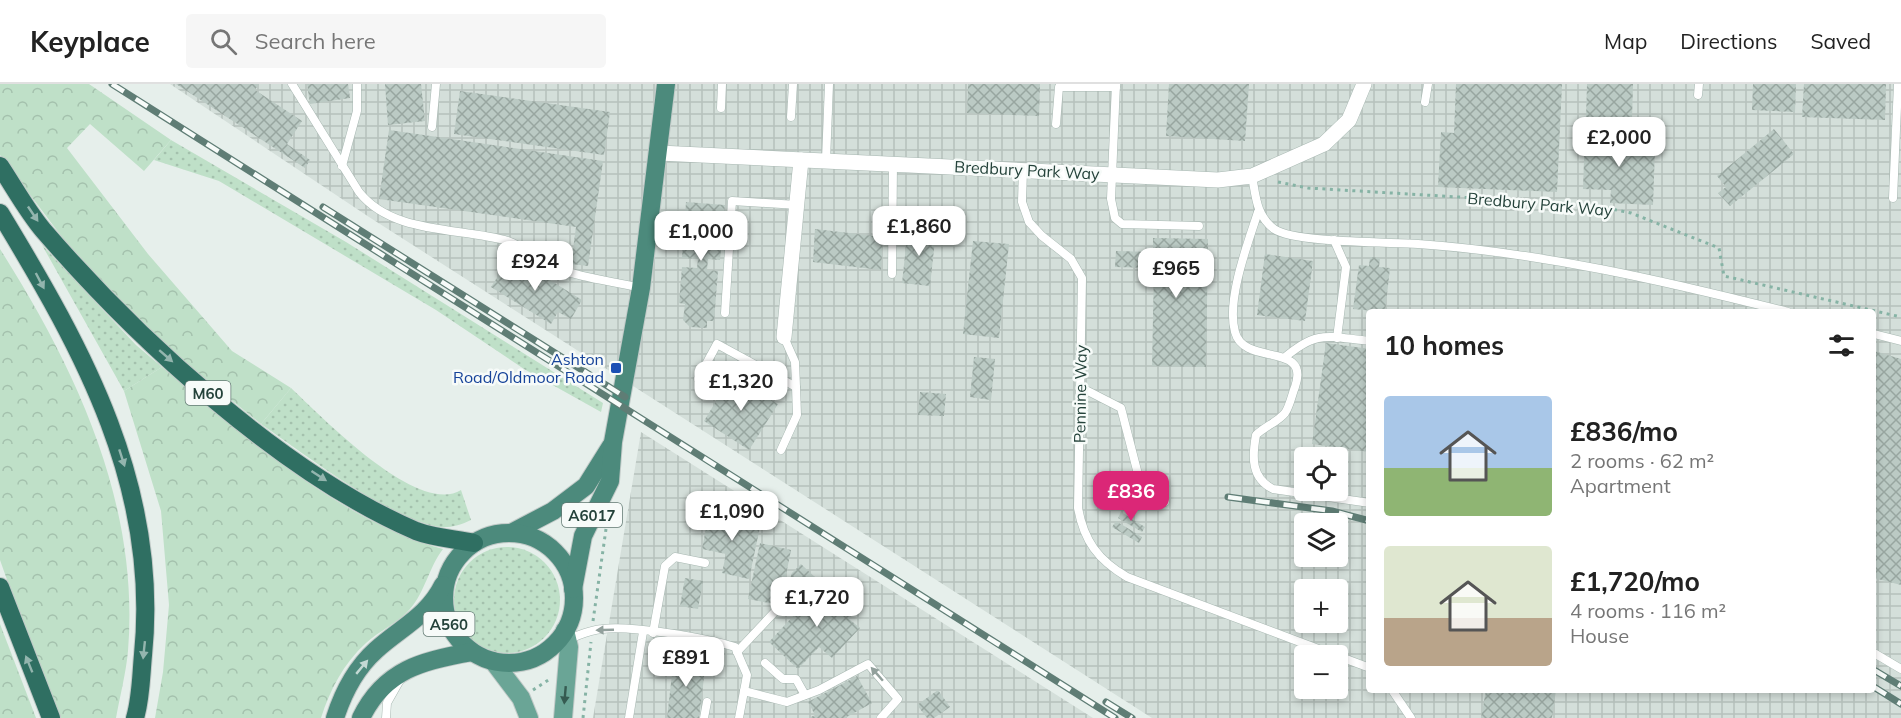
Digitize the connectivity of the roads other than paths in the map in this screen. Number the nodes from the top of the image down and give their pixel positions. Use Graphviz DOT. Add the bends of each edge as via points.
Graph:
graph roads {
  1 [pos="291,84"];
  2 [pos="357,84"];
  3 [pos="436,84"];
  4 [pos="666,84"];
  5 [pos="722,84"];
  6 [pos="793,84"];
  7 [pos="829,84"];
  8 [pos="1364,84"];
  9 [pos="1428,84"];
  10 [pos="1698,84"];
  11 [pos="1898,84"];
  12 [pos="1116,86"];
  13 [pos="1698,94"];
  14 [pos="1425,102"];
  15 [pos="721,108"];
  16 [pos="791,117"];
  17 [pos="1056,124"];
  18 [pos="432,127"];
  19 [pos="660,153"];
  20 [pos="801,159"];
  21 [pos="826,160"];
  22 [pos="893,164"];
  23 [pos="0,166"];
  24 [pos="342,166"];
  25 [pos="1023,169"];
  26 [pos="1111,174"];
  27 [pos="1252,177"];
  28 [pos="1893,198"];
  29 [pos="796,205"];
  30 [pos="1258,212"];
  31 [pos="0,213"];
  32 [pos="1199,226"];
  33 [pos="1334,240"];
  34 [pos="892,274"];
  35 [pos="641,288"];
  36 [pos="1755,308"];
  37 [pos="725,313"];
  38 [pos="1876,335"];
  39 [pos="784,337"];
  40 [pos="1337,338"];
  41 [pos="1366,341"];
  42 [pos="1901,341"];
  43 [pos="1284,358"];
  44 [pos="698,379"];
  45 [pos="796,387"];
  46 [pos="1080,387"];
  47 [pos="613,442"];
  48 [pos="781,450"];
  49 [pos="1165,502"];
  50 [pos="1366,502"];
  51 [pos="511,533"];
  52 [pos="474,543"];
  53 [pos="705,563"];
  54 [pos="446,580"];
  55 [pos="0,587"];
  56 [pos="798,587"];
  57 [pos="573,589"];
  58 [pos="644,632"];
  59 [pos="653,633"];
  60 [pos="567,635"];
  61 [pos="673,635"];
  62 [pos="1309,645"];
  63 [pos="472,652"];
  64 [pos="737,652"];
  65 [pos="1876,654"];
  66 [pos="696,655"];
  67 [pos="1348,660"];
  68 [pos="493,661"];
  69 [pos="765,663"];
  70 [pos="1366,666"];
  71 [pos="407,668"];
  72 [pos="1901,669"];
  73 [pos="744,691"];
  74 [pos="1394,693"];
  75 [pos="805,695"];
  76 [pos="707,702"];
  77 [pos="51,718"];
  78 [pos="135,718"];
  79 [pos="335,718"];
  80 [pos="361,718"];
  81 [pos="386,718"];
  82 [pos="530,718"];
  83 [pos="563,718"];
  84 [pos="629,718"];
  85 [pos="704,718"];
  86 [pos="739,718"];
  87 [pos="881,718"];
  88 [pos="1411,718"];
  1 -- 24 [label="lane"];
  2 -- 24 [label="lane" via="357,111"];
  3 -- 18 [label="lane"];
  4 -- 19 [label="highway, A6017"];
  5 -- 15 [label="lane"];
  6 -- 16 [label="lane"];
  7 -- 21 [label="lane"];
  8 -- 27 [label="street, Bredbury Park Way" via="1349,120 1324,144"];
  9 -- 14 [label="lane"];
  10 -- 13 [label="lane"];
  11 -- 28 [label="lane"];
  12 -- 17 [label="lane" via="1059,87"];
  12 -- 26 [label="lane"];
  19 -- 20 [label="street, Bredbury Park Way"];
  19 -- 35 [label="highway, A6017"];
  20 -- 21 [label="street, Bredbury Park Way"];
  20 -- 29 [label="street"];
  21 -- 22 [label="street, Bredbury Park Way"];
  22 -- 25 [label="street, Bredbury Park Way"];
  22 -- 34 [label="lane"];
  23 -- 52 [label="highway, M60, one-way" via="42,228 155,347 230,411 291,458 362,503 418,532"];
  24 -- 35 [label="lane" via="367,202 399,220 510,241 567,272"];
  25 -- 26 [label="street, Bredbury Park Way"];
  25 -- 46 [label="lane, Pennine Way" via="1022,202 1029,222 1071,259 1082,278"];
  26 -- 27 [label="street, Bredbury Park Way" via="1218,180"];
  26 -- 32 [label="lane" via="1112,207 1122,224"];
  27 -- 30 [label="lane"];
  29 -- 37 [label="lane" via="732,201"];
  29 -- 39 [label="street"];
  30 -- 33 [label="lane" via="1276,230"];
  30 -- 43 [label="lane" via="1238,274 1235,333 1241,345 1252,351"];
  31 -- 78 [label="highway, one-way" via="73,343 108,415 135,498 145,574 145,625"];
  33 -- 36 [label="lane" via="1419,244 1575,263 1666,281"];
  33 -- 40 [label="lane" via="1346,267"];
  35 -- 47 [label="highway, A6017"];
  38 -- 42 [label="lane"];
  39 -- 45 [label="lane" via="795,362"];
  40 -- 41 [label="lane"];
  40 -- 43 [label="lane" via="1315,337"];
  43 -- 50 [label="lane" via="1296,366 1298,377 1285,413 1256,435 1255,474 1262,484 1273,489"];
  44 -- 45 [label="lane" via="717,344"];
  45 -- 48 [label="lane" via="797,415"];
  46 -- 49 [label="lane" via="1121,408 1140,482 1156,502"];
  46 -- 62 [label="lane, Pennine Way" via="1078,508 1082,530 1093,551 1127,577"];
  47 -- 51 [label="highway, A6017" via="586,486 553,511"];
  47 -- 57 [label="highway, A6017" via="610,481 583,536"];
  51 -- 52 [label="highway, A560" via="492,535"];
  51 -- 57 [label="highway, A560" via="529,536 559,556"];
  52 -- 54 [label="highway, A560" via="462,553"];
  53 -- 59 [label="lane" via="675,557 665,566"];
  54 -- 63 [label="highway, A560" via="443,600 447,620 457,638"];
  79 -- 54 [label="highway, A560, one-way" via="357,672 375,651 435,602"];
  77 -- 55 [label="highway, one-way"];
  56 -- 64 [label="lane"];
  57 -- 60 [label="highway, A560"];
  58 -- 59 [label="lane"];
  58 -- 60 [label="lane, one-way" via="604,628"];
  58 -- 84 [label="lane"];
  59 -- 61 [label="lane"];
  60 -- 68 [label="highway, A560" via="532,659 513,663"];
  60 -- 83 [label="main road, A560, one-way"];
  61 -- 64 [label="lane" via="714,640 735,647"];
  61 -- 66 [label="lane" via="672,652"];
  63 -- 68 [label="highway, A560"];
  63 -- 71 [label="highway, A560"];
  64 -- 73 [label="lane" via="747,675"];
  65 -- 72 [label="lane"];
  67 -- 70 [label="lane, Pennine Way"];
  68 -- 82 [label="main road, A560" via="521,698"];
  69 -- 75 [label="lane" via="783,679 796,679"];
  71 -- 80 [label="highway, A560" via="383,686"];
  71 -- 81 [label="lane" via="387,703"];
  73 -- 75 [label="lane" via="787,702"];
  73 -- 86 [label="lane"];
  74 -- 88 [label="lane"];
  87 -- 75 [label="lane, one-way" via="898,699 868,664"];
  76 -- 85 [label="lane"];
}
